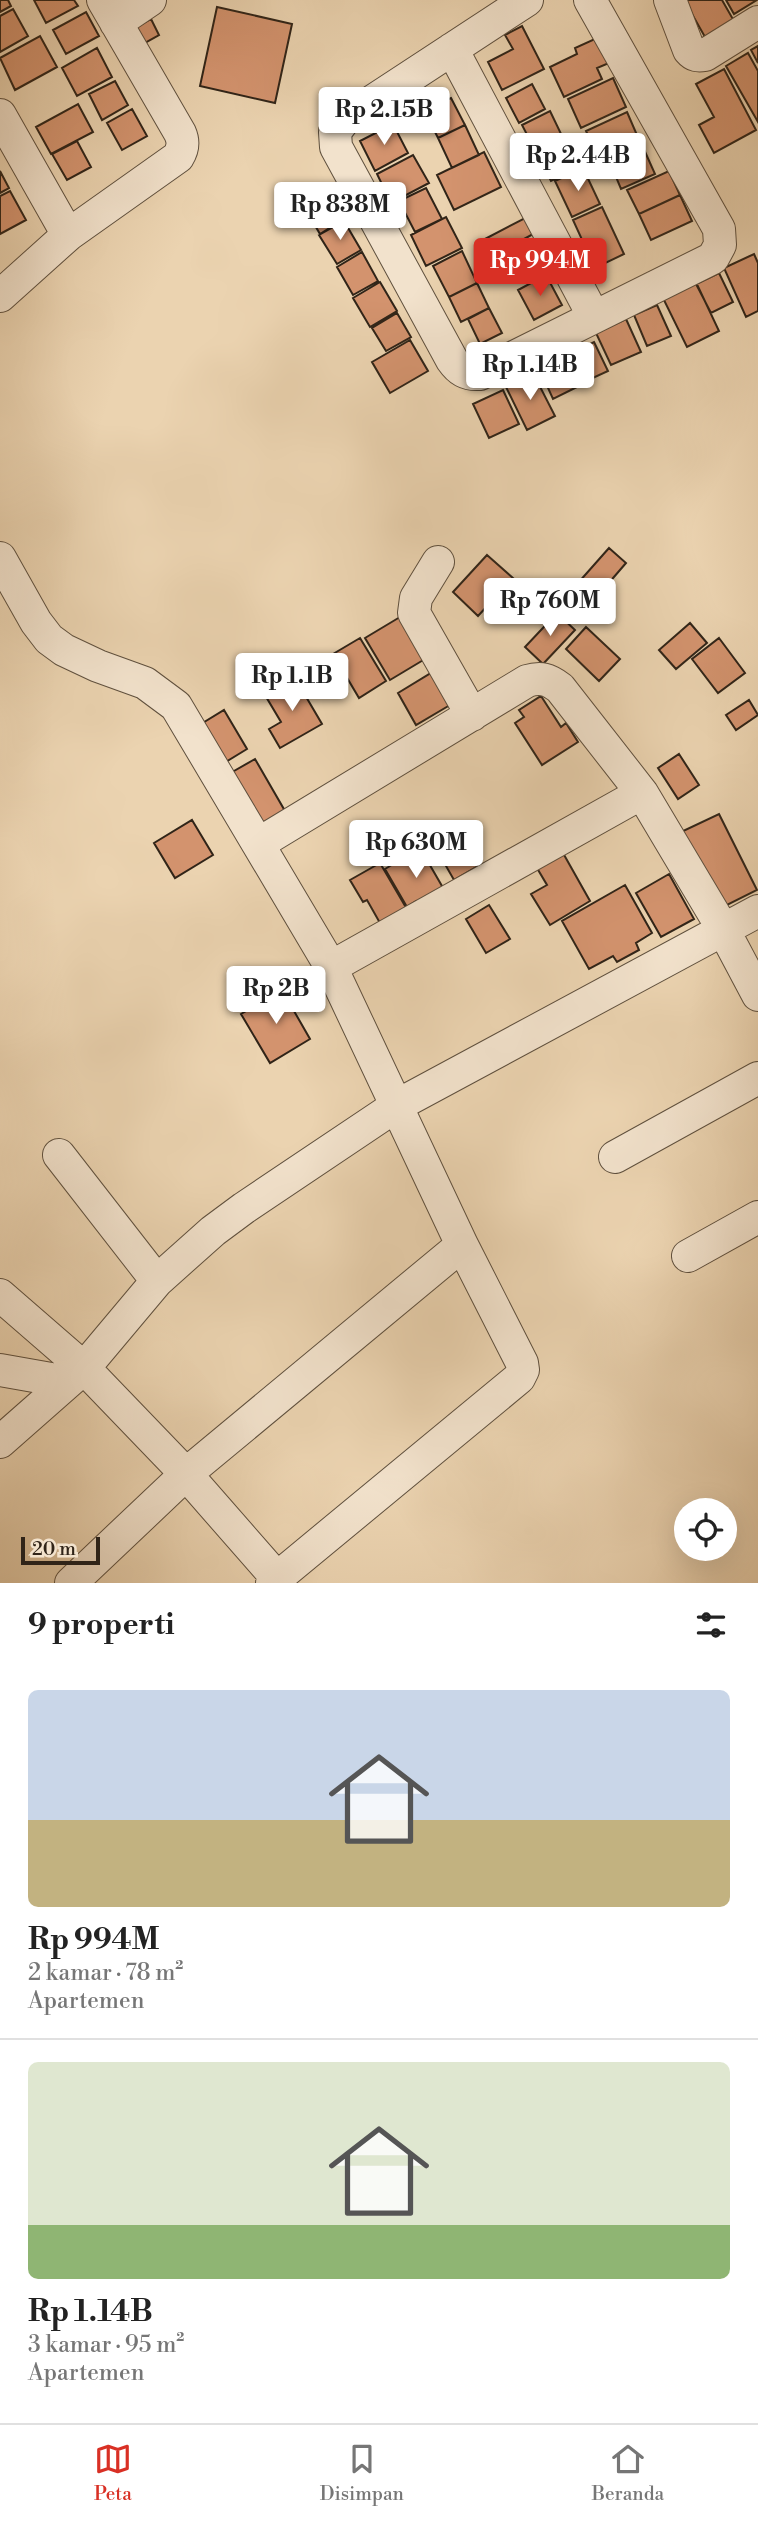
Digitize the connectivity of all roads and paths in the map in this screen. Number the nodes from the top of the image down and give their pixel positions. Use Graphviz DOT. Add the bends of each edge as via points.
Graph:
graph roads {
  1 [pos="150,0"];
  2 [pos="527,0"];
  3 [pos="590,0"];
  4 [pos="670,0"];
  5 [pos="110,11"];
  6 [pos="758,22"];
  7 [pos="452,49"];
  8 [pos="0,115"];
  9 [pos="68,234"];
  10 [pos="0,296"];
  11 [pos="594,317"];
  12 [pos="0,558"];
  13 [pos="438,562"];
  14 [pos="472,715"];
  15 [pos="642,793"];
  16 [pos="258,844"];
  17 [pos="758,911"];
  18 [pos="723,929"];
  19 [pos="331,967"];
  20 [pos="758,995"];
  21 [pos="758,1078"];
  22 [pos="396,1105"];
  23 [pos="59,1155"];
  24 [pos="615,1157"];
  25 [pos="758,1217"];
  26 [pos="462,1245"];
  27 [pos="688,1256"];
  28 [pos="157,1281"];
  29 [pos="0,1295"];
  30 [pos="0,1370"];
  31 [pos="76,1375"];
  32 [pos="0,1442"];
  33 [pos="186,1474"];
  34 [pos="275,1580"];
  35 [pos="71,1583"];
  1 -- 5 [label="street"];
  2 -- 7 [label="street"];
  3 -- 11 [label="street" via="720,237 713,258"];
  4 -- 6 [label="street" via="693,55 705,55"];
  5 -- 9 [label="street" via="183,145 178,157"];
  7 -- 11 [label="street"];
  7 -- 11 [label="street" via="344,120 335,132 336,147 458,369 480,374"];
  8 -- 9 [label="street"];
  9 -- 10 [label="street"];
  12 -- 16 [label="street" via="49,639 98,666 145,683 176,706"];
  13 -- 14 [label="street" via="416,598 414,613"];
  14 -- 15 [label="street" via="527,681 549,680"];
  14 -- 16 [label="street"];
  15 -- 18 [label="street"];
  15 -- 19 [label="street"];
  16 -- 19 [label="street"];
  17 -- 18 [label="street"];
  18 -- 20 [label="street"];
  18 -- 22 [label="street"];
  19 -- 22 [label="street"];
  21 -- 24 [label="street"];
  22 -- 26 [label="street"];
  22 -- 28 [label="street" via="212,1231"];
  23 -- 28 [label="street"];
  25 -- 27 [label="street"];
  26 -- 33 [label="street"];
  26 -- 34 [label="street" via="522,1363 519,1378"];
  28 -- 31 [label="street"];
  29 -- 31 [label="street"];
  30 -- 31 [label="street"];
  31 -- 32 [label="street"];
  31 -- 33 [label="street"];
  33 -- 34 [label="street"];
  33 -- 35 [label="street"];
}
